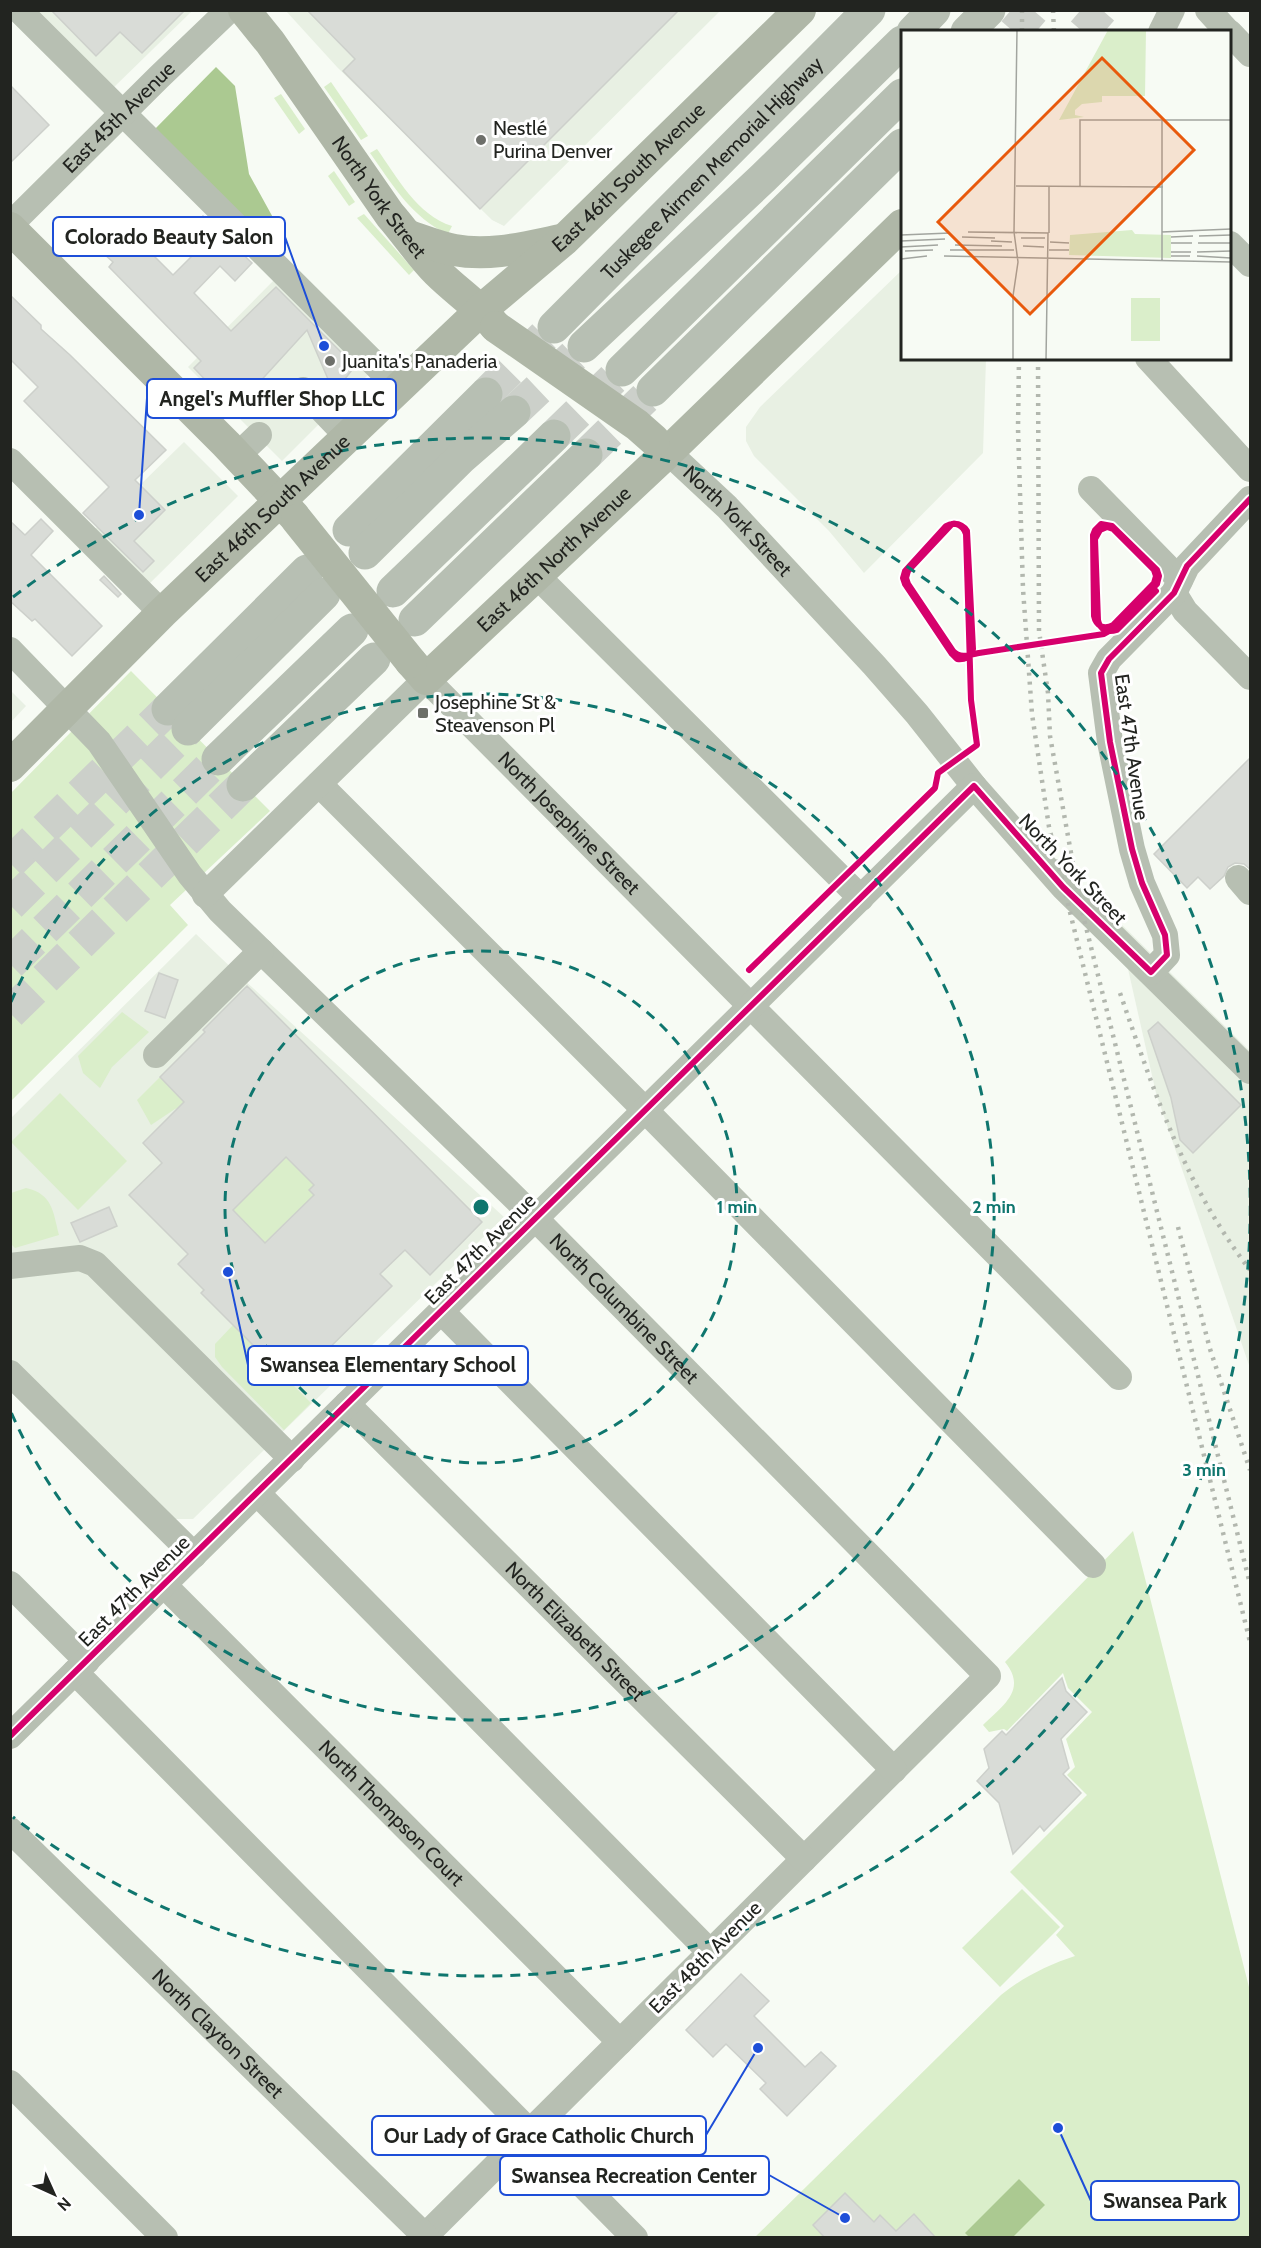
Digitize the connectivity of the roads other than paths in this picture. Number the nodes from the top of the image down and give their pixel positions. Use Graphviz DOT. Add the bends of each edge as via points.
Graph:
graph roads {
  1 [pos="19,10"];
  2 [pos="229,10"];
  3 [pos="244,10"];
  4 [pos="800,10"];
  5 [pos="869,10"];
  6 [pos="934,10"];
  7 [pos="989,10"];
  8 [pos="1172,10"];
  9 [pos="1208,10"];
  10 [pos="915,30"];
  11 [pos="969,30"];
  12 [pos="1162,30"];
  13 [pos="1227,30"];
  14 [pos="1231,34"];
  15 [pos="901,44"];
  16 [pos="1251,54"];
  17 [pos="901,97"];
  18 [pos="122,114"];
  19 [pos="901,147"];
  20 [pos="10,226"];
  21 [pos="901,227"];
  22 [pos="409,236"];
  23 [pos="564,240"];
  24 [pos="1231,245"];
  25 [pos="1251,264"];
  26 [pos="488,319"];
  27 [pos="554,327"];
  28 [pos="584,346"];
  29 [pos="1150,360"];
  30 [pos="622,370"];
  31 [pos="399,388"];
  32 [pos="303,390"];
  33 [pos="653,390"];
  34 [pos="486,394"];
  35 [pos="514,412"];
  36 [pos="554,436"];
  37 [pos="348,437"];
  38 [pos="661,446"];
  39 [pos="586,455"];
  40 [pos="10,461"];
  41 [pos="1251,469"];
  42 [pos="1091,489"];
  43 [pos="1251,499"];
  44 [pos="289,510"];
  45 [pos="536,574"];
  46 [pos="316,582"];
  47 [pos="1177,586"];
  48 [pos="393,591"];
  49 [pos="162,613"];
  50 [pos="416,620"];
  51 [pos="352,630"];
  52 [pos="10,650"];
  53 [pos="374,659"];
  54 [pos="418,670"];
  55 [pos="1251,677"];
  56 [pos="68,707"];
  57 [pos="178,719"];
  58 [pos="218,759"];
  59 [pos="10,766"];
  60 [pos="243,784"];
  61 [pos="319,784"];
  62 [pos="974,786"];
  63 [pos="200,889"];
  64 [pos="861,898"];
  65 [pos="261,951"];
  66 [pos="1151,972"];
  67 [pos="751,1006"];
  68 [pos="156,1055"];
  69 [pos="1251,1071"];
  70 [pos="645,1110"];
  71 [pos="535,1219"];
  72 [pos="10,1266"];
  73 [pos="441,1311"];
  74 [pos="10,1373"];
  75 [pos="1119,1377"];
  76 [pos="347,1404"];
  77 [pos="292,1459"];
  78 [pos="256,1493"];
  79 [pos="194,1555"];
  80 [pos="1093,1565"];
  81 [pos="10,1584"];
  82 [pos="164,1585"];
  83 [pos="81,1667"];
  84 [pos="988,1676"];
  85 [pos="10,1736"];
  86 [pos="894,1770"];
  87 [pos="10,1830"];
  88 [pos="804,1859"];
  89 [pos="710,1952"];
  90 [pos="620,2042"];
  91 [pos="10,2083"];
  92 [pos="529,2132"];
  93 [pos="425,2237"];
  94 [pos="165,2238"];
  95 [pos="634,2238"];
  1 -- 18 [label="street"];
  2 -- 18 [label="street, East 45th Avenue"];
  3 -- 22 [label="main road, North York Street" via="376,197"];
  4 -- 23 [label="main road, East 46th South Avenue"];
  5 -- 27 [label="highway, Tuskegee Airmen Memorial Highway"];
  6 -- 10 [label="highway"];
  7 -- 11 [label="highway"];
  8 -- 12 [label="street"];
  9 -- 13 [label="street"];
  14 -- 16 [label="street"];
  15 -- 28 [label="highway"];
  17 -- 30 [label="highway"];
  18 -- 20 [label="street, East 45th Avenue"];
  18 -- 31 [label="street"];
  19 -- 33 [label="highway"];
  20 -- 44 [label="main road, North Josephine Street" via="248,446"];
  21 -- 38 [label="main road, East 46th North Avenue"];
  22 -- 23 [label="main road" via="471,252"];
  22 -- 26 [label="main road, North York Street" via="436,270"];
  23 -- 26 [label="main road, East 46th South Avenue"];
  24 -- 25 [label="street"];
  26 -- 31 [label="main road, East 46th South Avenue"];
  26 -- 38 [label="main road, North York Street, bridge"];
  29 -- 41 [label="street"];
  31 -- 37 [label="main road, East 46th South Avenue"];
  32 -- 37 [label="street"];
  34 -- 35 [label="highway" via="357,542"];
  36 -- 48 [label="highway"];
  37 -- 44 [label="main road, East 46th South Avenue"];
  38 -- 45 [label="main road, East 46th North Avenue"];
  38 -- 62 [label="street, North York Street" via="727,507 808,592 917,714"];
  39 -- 50 [label="highway"];
  40 -- 49 [label="street"];
  42 -- 47 [label="street"];
  43 -- 47 [label="street, East 47th Avenue" via="1187,566"];
  44 -- 49 [label="main road, East 46th South Avenue"];
  44 -- 54 [label="main road, North Josephine Street, bridge"];
  45 -- 54 [label="main road, East 46th North Avenue"];
  45 -- 64 [label="street"];
  46 -- 57 [label="highway"];
  47 -- 55 [label="street" via="1185,611"];
  47 -- 66 [label="street, East 47th Avenue" via="1109,659 1101,680 1131,849 1167,945 1167,955"];
  49 -- 56 [label="main road, East 46th South Avenue"];
  51 -- 58 [label="highway"];
  52 -- 56 [label="street, North Columbine Street"];
  53 -- 60 [label="highway"];
  54 -- 61 [label="street, East 46th North Avenue"];
  54 -- 67 [label="street, North Josephine Street"];
  56 -- 59 [label="main road, East 46th South Avenue"];
  56 -- 63 [label="street, North Columbine Street" via="99,742"];
  61 -- 63 [label="street, East 46th North Avenue"];
  61 -- 70 [label="street"];
  62 -- 64 [label="street, East 47th Avenue"];
  62 -- 66 [label="street, North York Street" via="1063,887"];
  63 -- 65 [label="street, North Columbine Street"];
  64 -- 67 [label="street, East 47th Avenue"];
  65 -- 68 [label="street"];
  65 -- 71 [label="street, North Columbine Street"];
  66 -- 69 [label="street, North York Street"];
  67 -- 70 [label="street, East 47th Avenue"];
  67 -- 75 [label="street, North Josephine Street"];
  70 -- 71 [label="street, East 47th Avenue"];
  70 -- 80 [label="street"];
  71 -- 73 [label="street, East 47th Avenue"];
  71 -- 84 [label="street, North Columbine Street"];
  72 -- 77 [label="street" via="80,1258 95,1264"];
  73 -- 76 [label="street, East 47th Avenue"];
  73 -- 86 [label="street"];
  74 -- 79 [label="street"];
  76 -- 77 [label="street, East 47th Avenue"];
  76 -- 88 [label="street, North Elizabeth Street"];
  77 -- 78 [label="street, East 47th Avenue"];
  78 -- 79 [label="street, East 47th Avenue"];
  78 -- 89 [label="street"];
  79 -- 82 [label="street, East 47th Avenue"];
  81 -- 83 [label="street"];
  82 -- 83 [label="street, East 47th Avenue"];
  82 -- 90 [label="street, North Thompson Court"];
  83 -- 85 [label="street, East 47th Avenue"];
  83 -- 92 [label="street"];
  84 -- 86 [label="street, East 48th Avenue"];
  86 -- 88 [label="street, East 48th Avenue"];
  87 -- 93 [label="street, North Clayton Street"];
  88 -- 89 [label="street, East 48th Avenue"];
  89 -- 90 [label="street, East 48th Avenue"];
  90 -- 92 [label="street, East 48th Avenue"];
  91 -- 94 [label="street"];
  92 -- 93 [label="street, East 48th Avenue"];
  92 -- 95 [label="street"];
}
